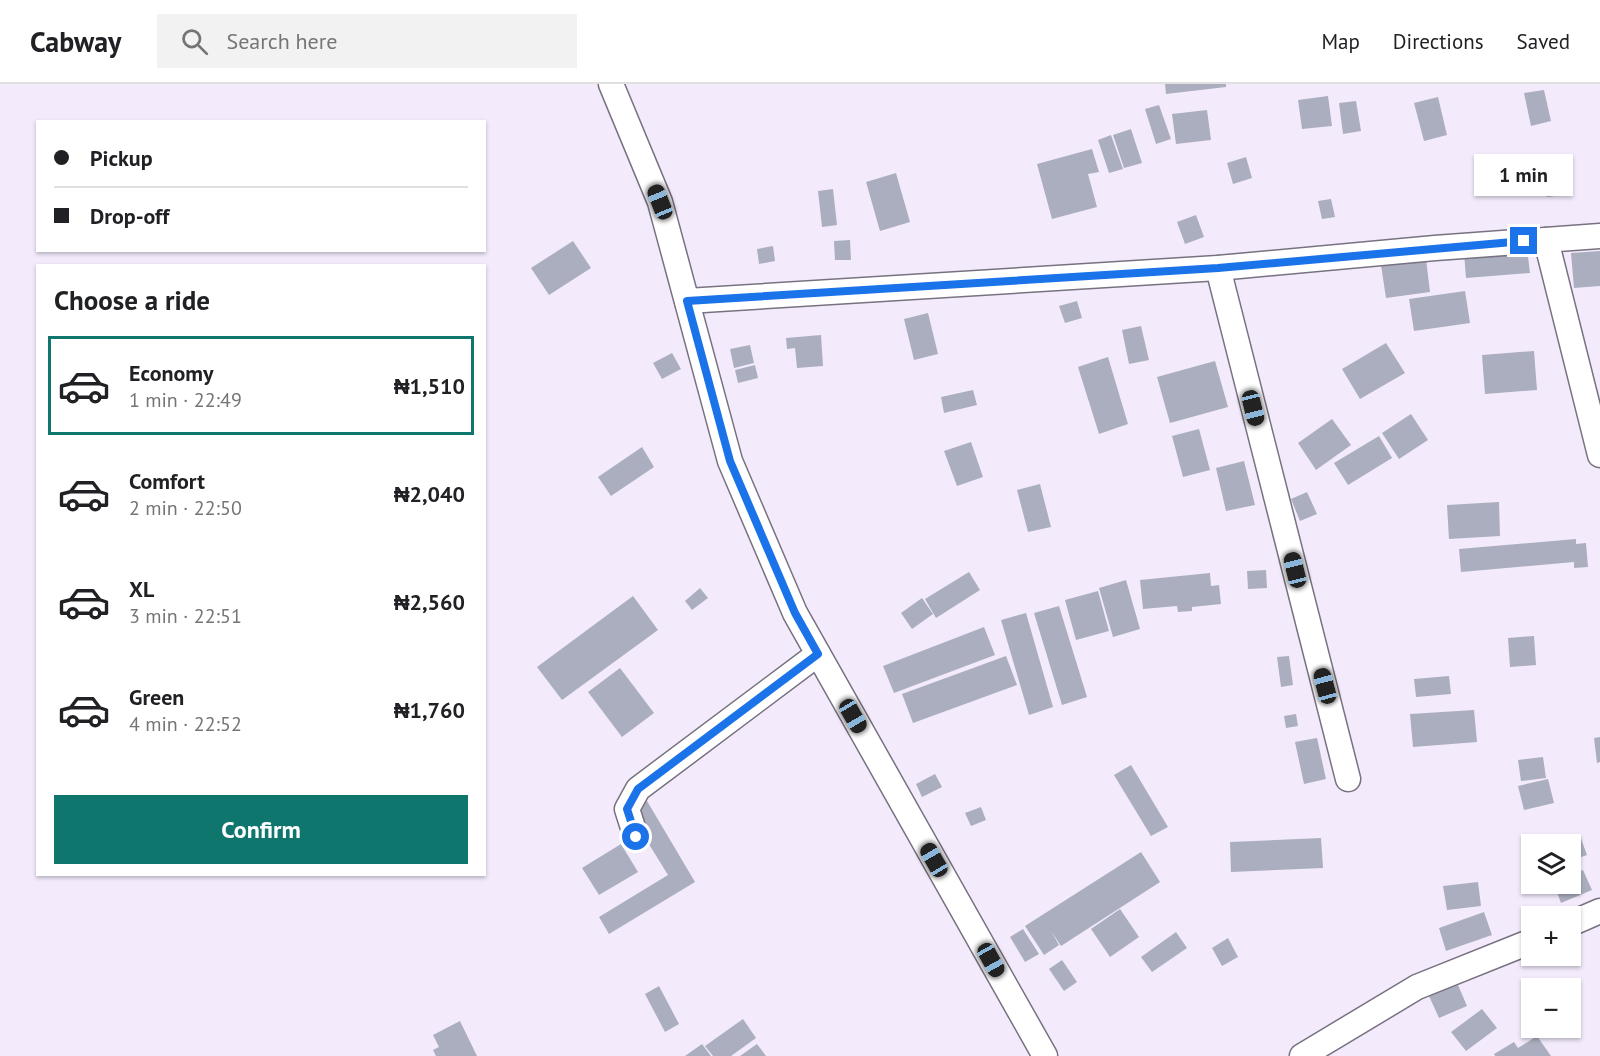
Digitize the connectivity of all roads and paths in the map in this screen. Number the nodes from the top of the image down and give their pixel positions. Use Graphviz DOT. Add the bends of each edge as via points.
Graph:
graph roads {
  1 [pos="611,84"];
  2 [pos="1600,236"];
  3 [pos="1546,240"];
  4 [pos="1218,268"];
  5 [pos="687,301"];
  6 [pos="1600,455"];
  7 [pos="818,654"];
  8 [pos="1348,779"];
  9 [pos="636,837"];
  10 [pos="1600,911"];
  11 [pos="1581,919"];
  12 [pos="1521,945"];
  13 [pos="1045,1056"];
  14 [pos="1302,1056"];
  1 -- 5 [label="street" via="660,202"];
  2 -- 3 [label="street"];
  3 -- 4 [label="street"];
  3 -- 6 [label="street"];
  4 -- 5 [label="street"];
  4 -- 8 [label="street"];
  5 -- 7 [label="street" via="730,461 795,613"];
  7 -- 9 [label="street" via="638,789 627,809"];
  7 -- 13 [label="street"];
  10 -- 11 [label="street"];
  12 -- 14 [label="street" via="1417,987"];
}
